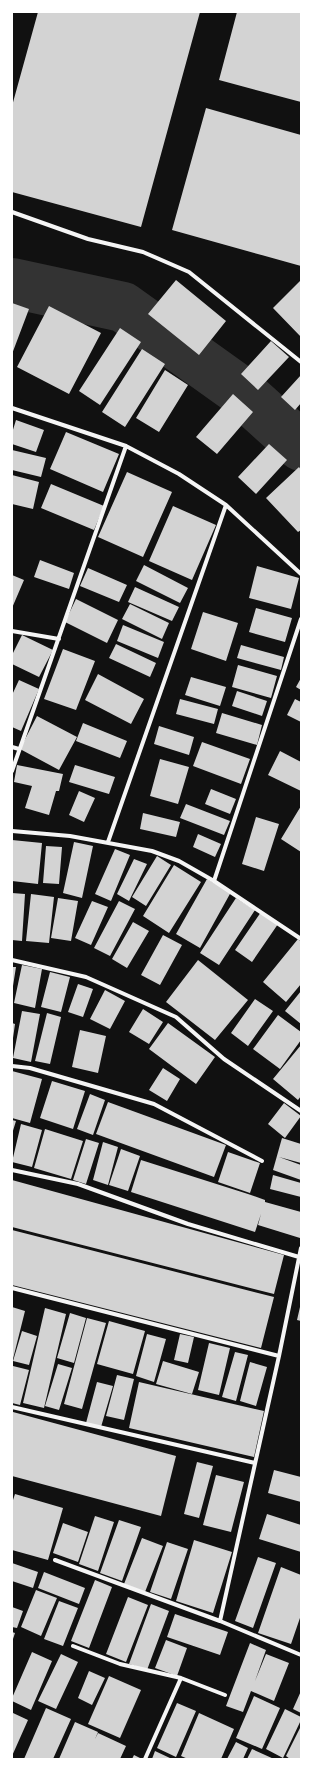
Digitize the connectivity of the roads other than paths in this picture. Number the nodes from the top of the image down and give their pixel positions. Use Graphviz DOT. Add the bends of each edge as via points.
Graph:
graph roads {
  1 [pos="12,212"];
  2 [pos="301,362"];
  3 [pos="12,408"];
  4 [pos="126,446"];
  5 [pos="226,505"];
  6 [pos="301,574"];
  7 [pos="301,618"];
  8 [pos="12,631"];
  9 [pos="59,639"];
  10 [pos="12,747"];
  11 [pos="19,749"];
  12 [pos="12,771"];
  13 [pos="12,831"];
  14 [pos="108,842"];
  15 [pos="214,881"];
  16 [pos="301,939"];
  17 [pos="12,960"];
  18 [pos="12,1066"];
  19 [pos="301,1111"];
  20 [pos="262,1161"];
  21 [pos="12,1170"];
  22 [pos="301,1248"];
  23 [pos="299,1257"];
  24 [pos="12,1288"];
  25 [pos="279,1356"];
  26 [pos="12,1407"];
  27 [pos="255,1463"];
  28 [pos="55,1560"];
  29 [pos="220,1621"];
  30 [pos="73,1646"];
  31 [pos="301,1655"];
  32 [pos="181,1678"];
  33 [pos="225,1695"];
  34 [pos="146,1759"];
  1 -- 2 [label="street" via="88,239 143,252 189,272"];
  3 -- 4 [label="street"];
  4 -- 5 [label="street" via="179,474"];
  4 -- 9 [label="street"];
  5 -- 6 [label="street"];
  5 -- 14 [label="street"];
  7 -- 15 [label="street"];
  8 -- 9 [label="street"];
  9 -- 11 [label="street"];
  10 -- 11 [label="street"];
  11 -- 12 [label="street"];
  13 -- 14 [label="street"];
  14 -- 15 [label="street" via="152,851 180,861"];
  15 -- 16 [label="street"];
  17 -- 19 [label="street" via="86,977 176,1018 224,1059"];
  18 -- 20 [label="street" via="30,1068 154,1104"];
  21 -- 23 [label="street" via="78,1184 188,1224"];
  22 -- 23 [label="street"];
  23 -- 25 [label="street"];
  24 -- 25 [label="street"];
  25 -- 27 [label="street"];
  26 -- 27 [label="street"];
  27 -- 29 [label="street"];
  28 -- 29 [label="street"];
  29 -- 31 [label="street"];
  30 -- 32 [label="street" via="120,1664"];
  32 -- 33 [label="street"];
  32 -- 34 [label="street"];
}
